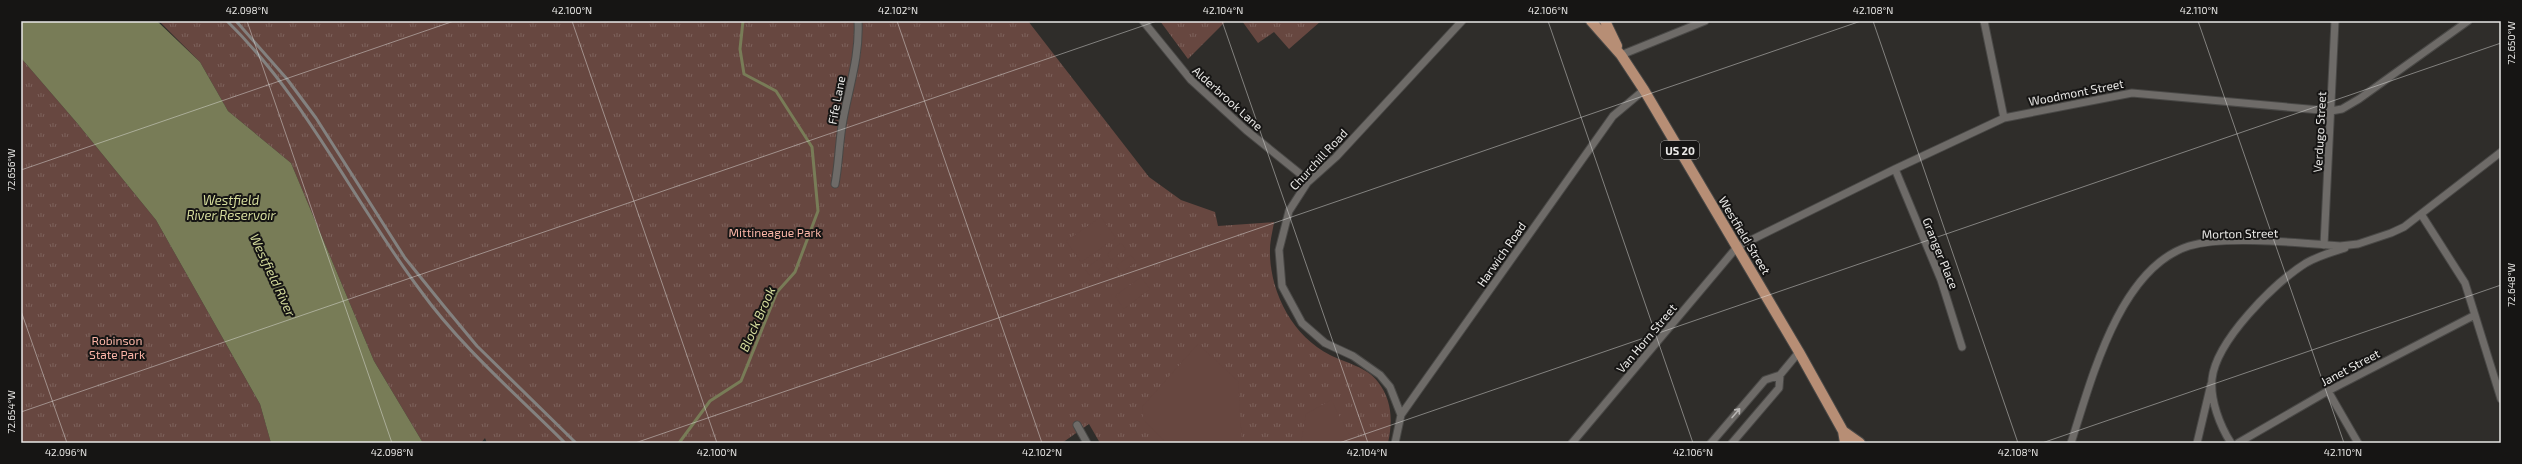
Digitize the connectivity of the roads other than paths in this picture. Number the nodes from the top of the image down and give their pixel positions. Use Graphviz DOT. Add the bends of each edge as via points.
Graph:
graph roads {
  1 [pos="858,21"];
  2 [pos="1143,21"];
  3 [pos="1462,21"];
  4 [pos="1591,21"];
  5 [pos="1605,21"];
  6 [pos="1705,21"];
  7 [pos="1984,21"];
  8 [pos="2336,21"];
  9 [pos="2468,21"];
  10 [pos="1621,55"];
  11 [pos="1644,90"];
  12 [pos="2331,111"];
  13 [pos="2004,118"];
  14 [pos="2501,152"];
  15 [pos="1895,169"];
  16 [pos="1309,181"];
  17 [pos="835,184"];
  18 [pos="2420,214"];
  19 [pos="2358,244"];
  20 [pos="2324,245"];
  21 [pos="1738,247"];
  22 [pos="2475,315"];
  23 [pos="1962,347"];
  24 [pos="1799,352"];
  25 [pos="1780,375"];
  26 [pos="2212,380"];
  27 [pos="2328,391"];
  28 [pos="2501,399"];
  29 [pos="1401,415"];
  30 [pos="1077,425"];
  31 [pos="1843,431"];
  32 [pos="1087,443"];
  33 [pos="1395,443"];
  34 [pos="1572,443"];
  35 [pos="1711,443"];
  36 [pos="1732,443"];
  37 [pos="1846,443"];
  38 [pos="1860,443"];
  39 [pos="2071,443"];
  40 [pos="2197,443"];
  41 [pos="2230,443"];
  42 [pos="2238,443"];
  43 [pos="2358,443"];
  1 -- 17 [label="street, Fife Lane" via="856,61 841,131"];
  2 -- 16 [label="street, Alderbrook Lane" via="1191,80 1246,130"];
  3 -- 16 [label="street, Churchill Road" via="1336,157"];
  4 -- 10 [label="main road, Westfield Street / US 20"];
  5 -- 10 [label="main road, Westfield Street / US 20"];
  6 -- 10 [label="street"];
  7 -- 13 [label="street"];
  8 -- 12 [label="street, Verdugo Street"];
  9 -- 12 [label="street, Woodmont Street" via="2359,99"];
  10 -- 11 [label="main road, Westfield Street / US 20"];
  11 -- 21 [label="main road, Westfield Street / US 20"];
  11 -- 29 [label="street, Harwich Road" via="1613,116"];
  12 -- 13 [label="street, Woodmont Street" via="2132,93"];
  12 -- 20 [label="street, Verdugo Street"];
  13 -- 15 [label="street, Woodmont Street"];
  14 -- 18 [label="street, Morton Street"];
  15 -- 21 [label="street, Woodmont Street"];
  15 -- 23 [label="street, Granger Place" via="1942,280"];
  16 -- 29 [label="street, Churchill Road" via="1294,201 1284,226 1278,258 1282,286 1291,307 1308,330 1325,343 1353,356 1380,374 1390,387"];
  18 -- 19 [label="street, Morton Street" via="2391,233"];
  18 -- 22 [label="street" via="2458,269"];
  19 -- 20 [label="street, Morton Street"];
  19 -- 26 [label="street" via="2307,262 2271,290 2233,335"];
  20 -- 39 [label="street, Morton Street" via="2211,242 2188,246 2162,260 2139,284 2114,326"];
  21 -- 24 [label="main road, Westfield Street / US 20"];
  21 -- 34 [label="street, Van Horn Street"];
  22 -- 27 [label="street, Janet Street"];
  22 -- 28 [label="street"];
  24 -- 25 [label="street"];
  24 -- 31 [label="main road, Westfield Street / US 20"];
  35 -- 25 [label="street, one-way" via="1765,380"];
  25 -- 36 [label="street" via="1779,388"];
  26 -- 40 [label="street"];
  26 -- 41 [label="street" via="2217,412"];
  27 -- 42 [label="street, Janet Street"];
  27 -- 43 [label="street"];
  29 -- 33 [label="street, Harwich Road"];
  30 -- 32 [label="street"];
  31 -- 37 [label="main road, Westfield Street / US 20"];
  31 -- 38 [label="main road, Westfield Street / US 20"];
}
